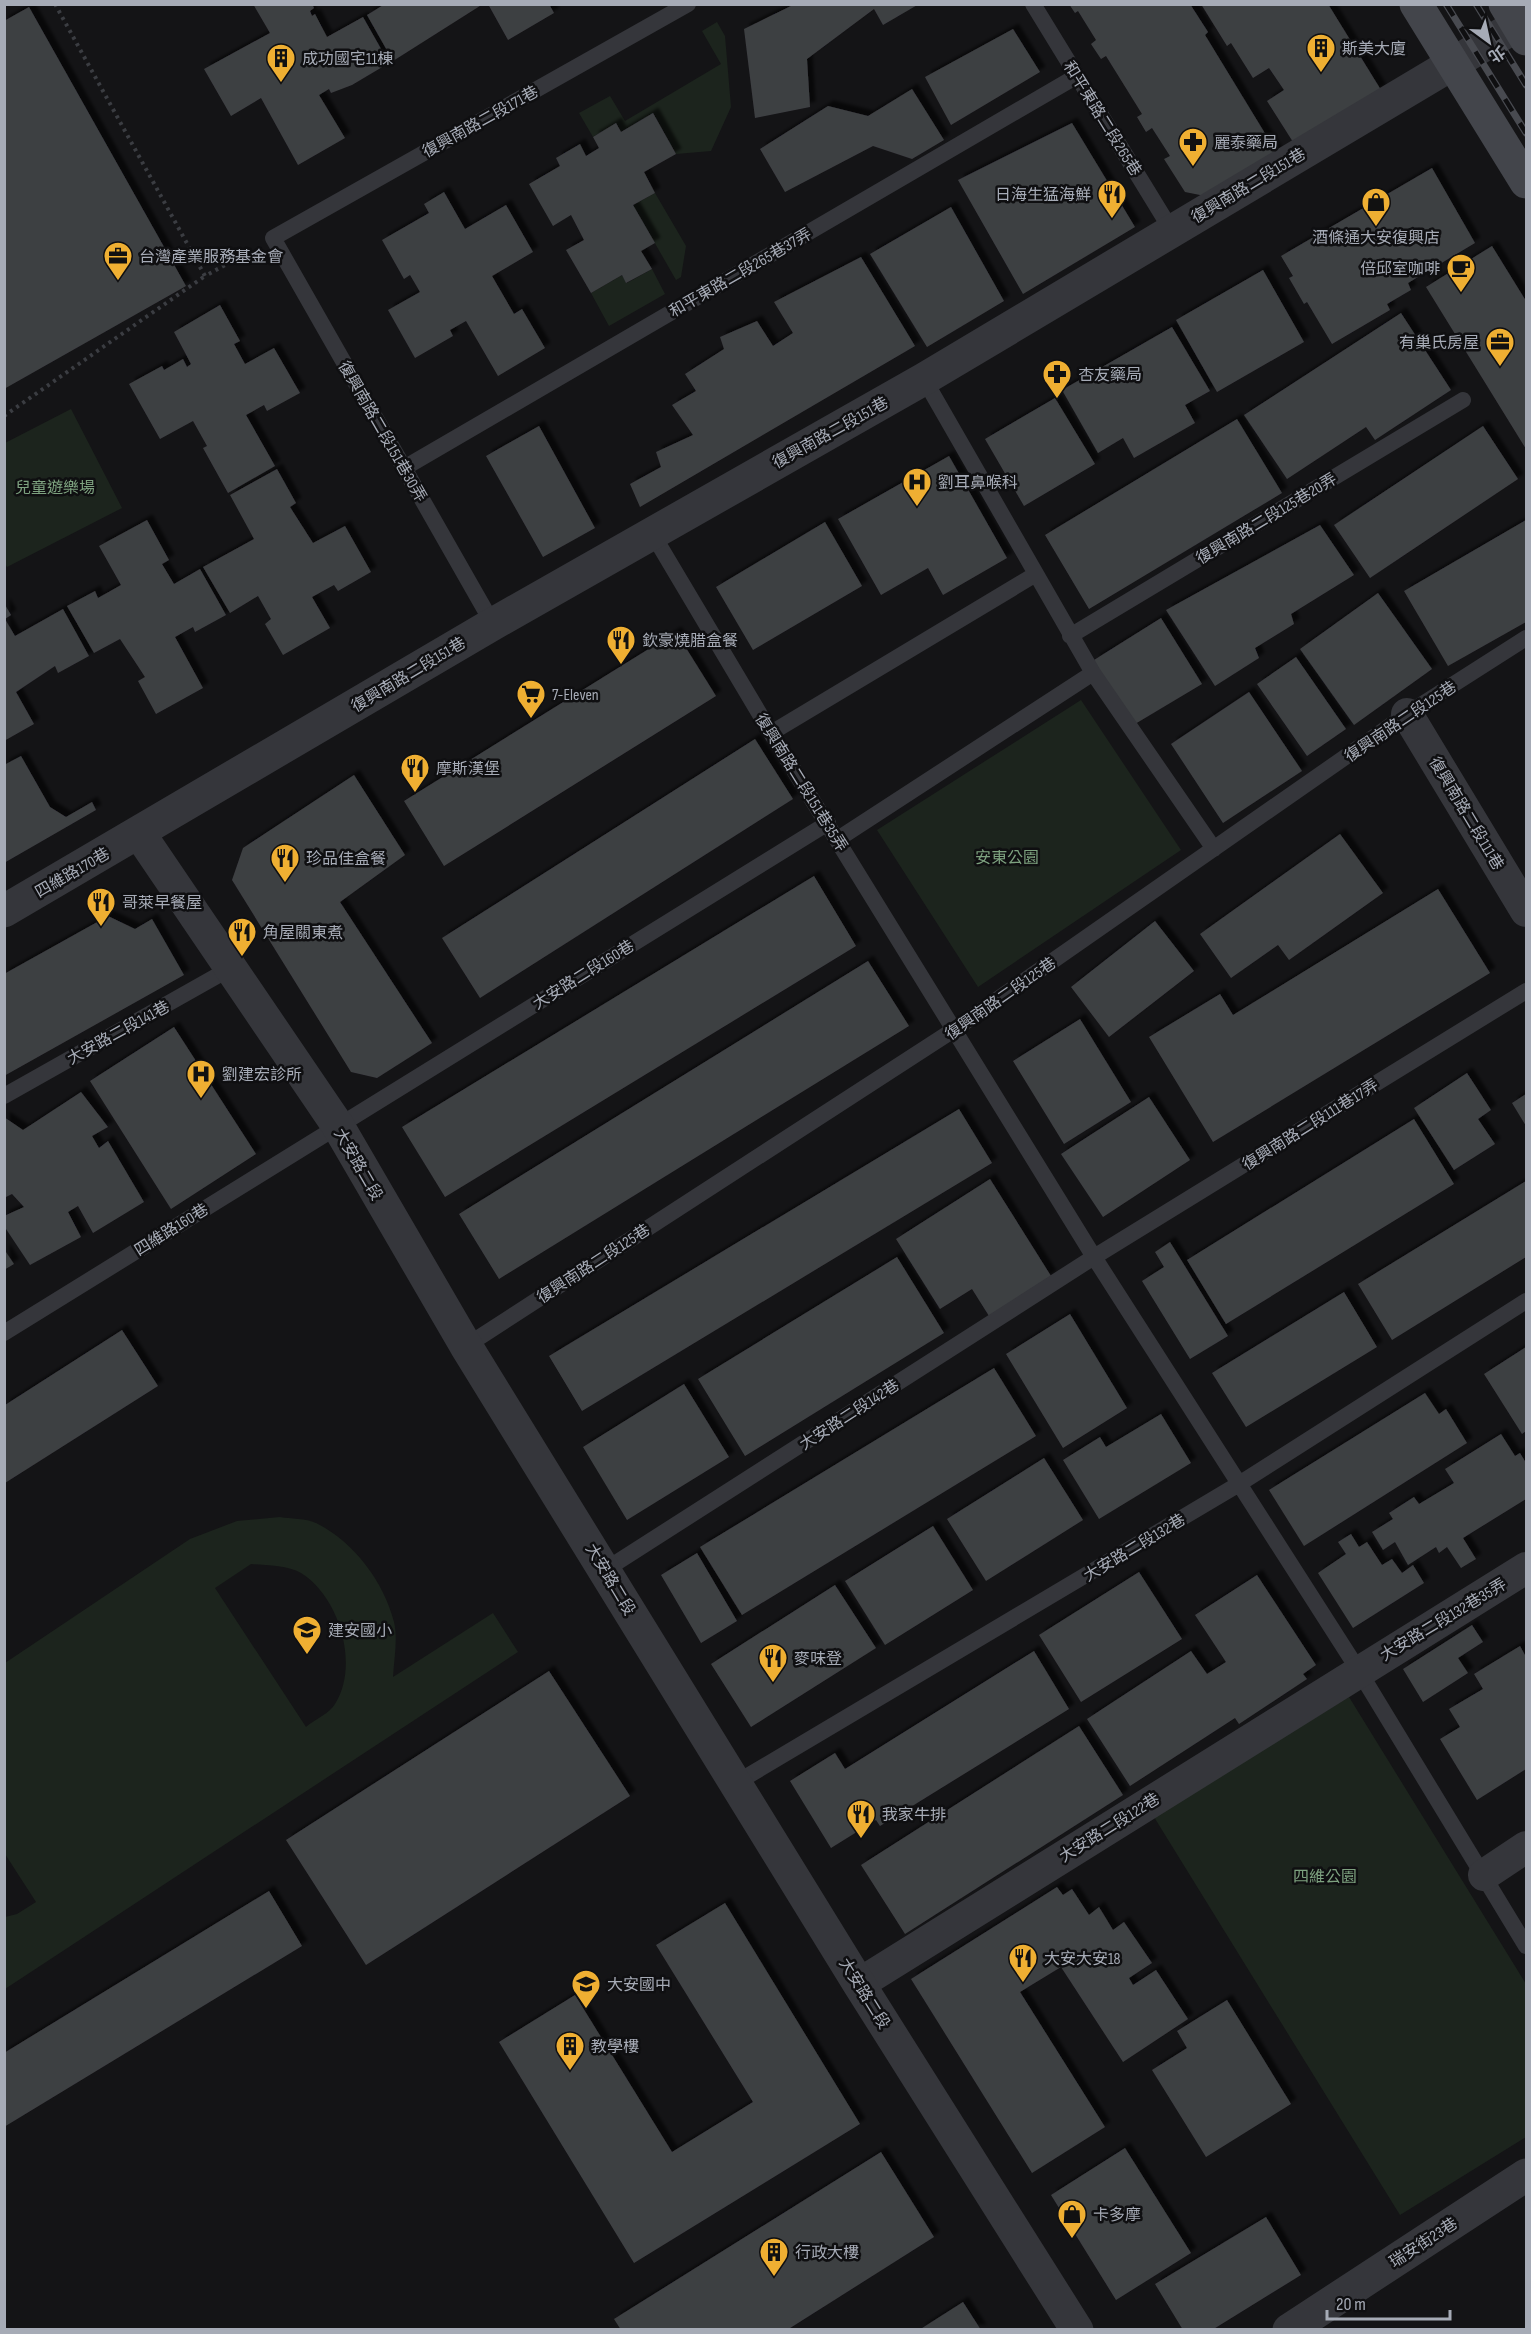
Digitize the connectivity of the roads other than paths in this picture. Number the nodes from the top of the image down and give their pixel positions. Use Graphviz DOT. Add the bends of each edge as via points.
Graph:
graph roads {
  1 [pos="688,4"];
  2 [pos="1034,4"];
  3 [pos="1416,4"];
  4 [pos="1519,22"];
  5 [pos="1452,63"];
  6 [pos="1077,76"];
  7 [pos="1527,182"];
  8 [pos="1172,231"];
  9 [pos="273,238"];
  10 [pos="924,379"];
  11 [pos="1463,400"];
  12 [pos="404,468"];
  13 [pos="652,533"];
  14 [pos="1036,574"];
  15 [pos="493,624"];
  16 [pos="1070,636"];
  17 [pos="1527,638"];
  18 [pos="1093,673"];
  19 [pos="1407,714"];
  20 [pos="771,733"];
  21 [pos="828,823"];
  22 [pos="139,833"];
  23 [pos="838,839"];
  24 [pos="1215,849"];
  25 [pos="4,911"];
  26 [pos="1527,911"];
  27 [pos="231,968"];
  28 [pos="1527,991"];
  29 [pos="955,1029"];
  30 [pos="4,1096"];
  31 [pos="338,1126"];
  32 [pos="1094,1257"];
  33 [pos="1527,1301"];
  34 [pos="4,1333"];
  35 [pos="466,1346"];
  36 [pos="1239,1484"];
  37 [pos="1527,1568"];
  38 [pos="605,1570"];
  39 [pos="1359,1671"];
  40 [pos="736,1783"];
  41 [pos="1527,1847"];
  42 [pos="1484,1875"];
  43 [pos="1527,1946"];
  44 [pos="859,1984"];
  45 [pos="1527,2175"];
  46 [pos="1077,2330"];
  47 [pos="1289,2330"];
  1 -- 9 [label="lane, 復興南路二段171巷"];
  2 -- 6 [label="lane, 和平東路二段265巷"];
  3 -- 5 [label="main road"];
  4 -- 5 [label="street, 復興南路二段151巷"];
  5 -- 7 [label="main road"];
  5 -- 8 [label="street, 復興南路二段151巷"];
  6 -- 8 [label="lane, 和平東路二段265巷"];
  6 -- 12 [label="lane, 和平東路二段265巷37弄"];
  8 -- 10 [label="street, 復興南路二段151巷"];
  9 -- 12 [label="lane, 復興南路二段151巷30弄"];
  10 -- 13 [label="street, 復興南路二段151巷"];
  10 -- 14 [label="lane"];
  11 -- 16 [label="lane, 復興南路二段125巷20弄"];
  12 -- 15 [label="lane, 復興南路二段151巷30弄"];
  13 -- 15 [label="street, 復興南路二段151巷"];
  13 -- 20 [label="lane, 復興南路二段151巷35弄"];
  14 -- 16 [label="lane"];
  14 -- 20 [label="lane"];
  15 -- 22 [label="street, 復興南路二段151巷"];
  16 -- 18 [label="lane"];
  17 -- 19 [label="lane, 復興南路二段125巷"];
  18 -- 23 [label="lane"];
  18 -- 24 [label="lane"];
  19 -- 24 [label="lane, 復興南路二段125巷"];
  19 -- 26 [label="street, 復興南路二段111巷"];
  20 -- 21 [label="lane, 復興南路二段151巷35弄"];
  21 -- 23 [label="lane, 復興南路二段151巷35弄"];
  21 -- 31 [label="lane, 大安路二段160巷"];
  22 -- 25 [label="street, 四維路170巷"];
  22 -- 27 [label="street, 大安路二段"];
  23 -- 29 [label="lane, 復興南路二段151巷35弄"];
  24 -- 29 [label="lane, 復興南路二段125巷"];
  27 -- 30 [label="lane, 大安路二段141巷"];
  27 -- 31 [label="street, 大安路二段"];
  28 -- 32 [label="lane, 復興南路二段111巷17弄"];
  29 -- 32 [label="lane, 復興南路二段151巷35弄"];
  29 -- 35 [label="lane, 復興南路二段125巷"];
  31 -- 34 [label="lane, 四維路160巷"];
  31 -- 35 [label="street, 大安路二段"];
  32 -- 36 [label="lane, 復興南路二段151巷35弄"];
  32 -- 38 [label="lane, 大安路二段142巷"];
  33 -- 36 [label="lane, 大安路二段132巷"];
  35 -- 38 [label="street, 大安路二段"];
  36 -- 39 [label="lane, 復興南路二段151巷35弄"];
  36 -- 40 [label="lane, 大安路二段132巷"];
  37 -- 39 [label="street, 大安路二段132巷35弄"];
  38 -- 40 [label="street, 大安路二段"];
  39 -- 42 [label="lane, 復興南路二段151巷35弄"];
  39 -- 44 [label="street, 大安路二段122巷"];
  40 -- 44 [label="street, 大安路二段"];
  41 -- 42 [label="street"];
  42 -- 43 [label="lane, 復興南路二段151巷35弄"];
  44 -- 46 [label="street, 大安路二段"];
  45 -- 47 [label="street, 瑞安街23巷"];
}
